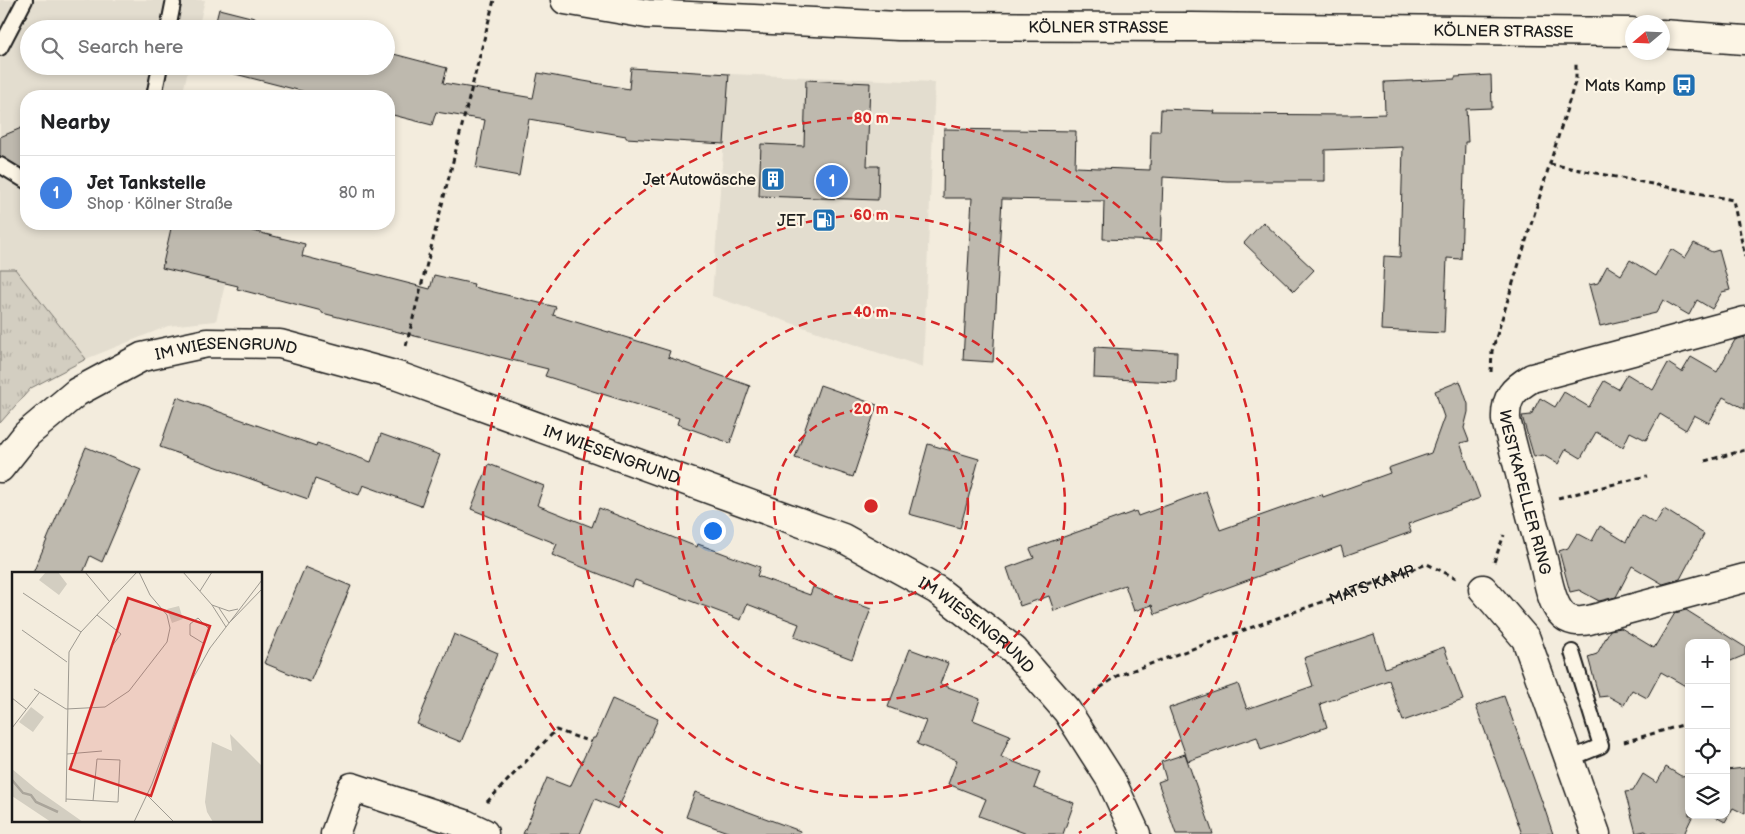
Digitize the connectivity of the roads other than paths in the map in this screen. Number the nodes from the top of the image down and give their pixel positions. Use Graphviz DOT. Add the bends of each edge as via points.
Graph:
graph roads {
  1 [pos="25,0"];
  2 [pos="565,0"];
  3 [pos="173,4"];
  4 [pos="170,20"];
  5 [pos="1625,32"];
  6 [pos="1670,35"];
  7 [pos="1745,40"];
  8 [pos="0,48"];
  9 [pos="158,75"];
  10 [pos="155,90"];
  11 [pos="0,165"];
  12 [pos="20,177"];
  13 [pos="1745,321"];
  14 [pos="0,468"];
  15 [pos="1745,578"];
  16 [pos="1483,589"];
  17 [pos="1572,652"];
  18 [pos="1569,759"];
  19 [pos="474,828"];
  20 [pos="335,834"];
  21 [pos="1136,834"];
  22 [pos="1596,834"];
  1 -- 8 [label="lane"];
  2 -- 5 [label="street, KÖLNER STRASSE" via="647,14 899,26"];
  3 -- 4 [label="lane"];
  6 -- 7 [label="street"];
  9 -- 10 [label="lane"];
  11 -- 12 [label="lane"];
  13 -- 15 [label="street, WESTKAPELLER RING" via="1532,378 1510,396 1506,407 1506,420 1528,507 1561,614 1579,622"];
  14 -- 21 [label="street, IM WIESENGRUND" via="27,434 77,392 142,357 207,343 280,344 398,376 843,538 937,590 1014,650 1067,712 1112,780"];
  16 -- 18 [label="street" via="1526,639"];
  17 -- 18 [label="lane" via="1601,746"];
  18 -- 22 [label="street"];
  19 -- 20 [label="street" via="352,787"];
}
